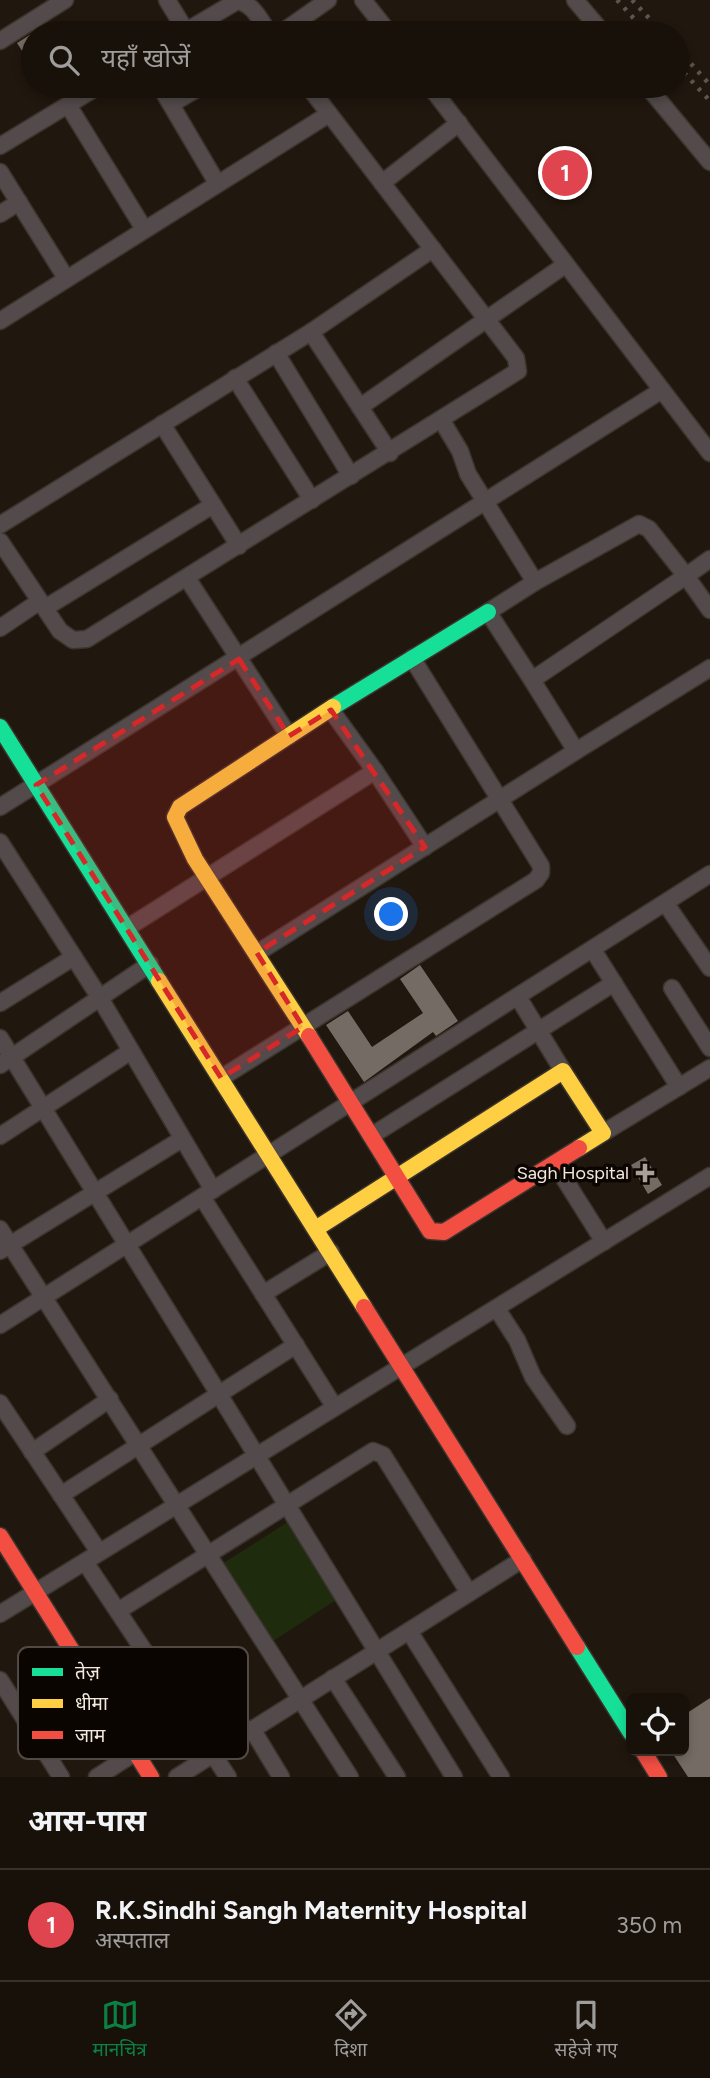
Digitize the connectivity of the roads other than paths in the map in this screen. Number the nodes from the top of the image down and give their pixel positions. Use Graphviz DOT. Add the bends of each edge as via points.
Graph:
graph roads {
  1 [pos="65,0"];
  2 [pos="167,0"];
  3 [pos="328,0"];
  4 [pos="363,0"];
  5 [pos="575,0"];
  6 [pos="32,21"];
  7 [pos="178,21"];
  8 [pos="203,21"];
  9 [pos="260,21"];
  10 [pos="298,21"];
  11 [pos="380,21"];
  12 [pos="593,21"];
  13 [pos="21,28"];
  14 [pos="0,41"];
  15 [pos="79,98"];
  16 [pos="167,98"];
  17 [pos="181,98"];
  18 [pos="317,98"];
  19 [pos="439,98"];
  20 [pos="657,98"];
  21 [pos="171,104"];
  22 [pos="68,105"];
  23 [pos="329,114"];
  24 [pos="459,123"];
  25 [pos="0,146"];
  26 [pos="710,162"];
  27 [pos="0,172"];
  28 [pos="217,183"];
  29 [pos="382,183"];
  30 [pos="19,202"];
  31 [pos="0,214"];
  32 [pos="144,229"];
  33 [pos="433,249"];
  34 [pos="565,265"];
  35 [pos="66,278"];
  36 [pos="0,321"];
  37 [pos="489,321"];
  38 [pos="311,332"];
  39 [pos="276,353"];
  40 [pos="235,378"];
  41 [pos="662,390"];
  42 [pos="360,407"];
  43 [pos="442,421"];
  44 [pos="162,425"];
  45 [pos="390,453"];
  46 [pos="710,453"];
  47 [pos="351,476"];
  48 [pos="312,500"];
  49 [pos="485,504"];
  50 [pos="213,505"];
  51 [pos="0,525"];
  52 [pos="0,541"];
  53 [pos="239,546"];
  54 [pos="710,559"];
  55 [pos="686,576"];
  56 [pos="187,578"];
  57 [pos="535,582"];
  58 [pos="43,605"];
  59 [pos="710,610"];
  60 [pos="488,612"];
  61 [pos="0,628"];
  62 [pos="412,657"];
  63 [pos="239,659"];
  64 [pos="710,668"];
  65 [pos="532,680"];
  66 [pos="331,710"];
  67 [pos="0,727"];
  68 [pos="289,736"];
  69 [pos="576,751"];
  70 [pos="375,771"];
  71 [pos="36,785"];
  72 [pos="500,799"];
  73 [pos="0,807"];
  74 [pos="0,842"];
  75 [pos="425,847"];
  76 [pos="14,864"];
  77 [pos="0,873"];
  78 [pos="710,874"];
  79 [pos="209,876"];
  80 [pos="666,904"];
  81 [pos="127,928"];
  82 [pos="593,950"];
  83 [pos="257,953"];
  84 [pos="74,957"];
  85 [pos="150,964"];
  86 [pos="710,968"];
  87 [pos="614,983"];
  88 [pos="672,988"];
  89 [pos="518,997"];
  90 [pos="100,998"];
  91 [pos="0,1003"];
  92 [pos="303,1027"];
  93 [pos="538,1030"];
  94 [pos="0,1038"];
  95 [pos="710,1048"];
  96 [pos="131,1051"];
  97 [pos="6,1061"];
  98 [pos="710,1068"];
  99 [pos="563,1071"];
  100 [pos="221,1078"];
  101 [pos="679,1087"];
  102 [pos="350,1102"];
  103 [pos="43,1108"];
  104 [pos="603,1133"];
  105 [pos="0,1136"];
  106 [pos="371,1136"];
  107 [pos="182,1139"];
  108 [pos="269,1153"];
  109 [pos="555,1164"];
  110 [pos="710,1177"];
  111 [pos="397,1178"];
  112 [pos="94,1193"];
  113 [pos="208,1194"];
  114 [pos="317,1228"];
  115 [pos="0,1229"];
  116 [pos="604,1242"];
  117 [pos="125,1243"];
  118 [pos="5,1248"];
  119 [pos="331,1252"];
  120 [pos="263,1294"];
  121 [pos="44,1296"];
  122 [pos="497,1309"];
  123 [pos="0,1325"];
  124 [pos="296,1345"];
  125 [pos="399,1366"];
  126 [pos="220,1396"];
  127 [pos="110,1399"];
  128 [pos="0,1403"];
  129 [pos="334,1406"];
  130 [pos="567,1426"];
  131 [pos="140,1446"];
  132 [pos="32,1452"];
  133 [pos="257,1455"];
  134 [pos="61,1495"];
  135 [pos="177,1504"];
  136 [pos="287,1505"];
  137 [pos="0,1536"];
  138 [pos="209,1555"];
  139 [pos="92,1557"];
  140 [pos="523,1559"];
  141 [pos="36,1592"];
  142 [pos="468,1593"];
  143 [pos="118,1611"];
  144 [pos="0,1614"];
  145 [pos="410,1630"];
  146 [pos="70,1647"];
  147 [pos="142,1647"];
  148 [pos="375,1652"];
  149 [pos="333,1678"];
  150 [pos="0,1680"];
  151 [pos="301,1699"];
  152 [pos="18,1709"];
  153 [pos="626,1725"];
  154 [pos="252,1729"];
  155 [pos="248,1732"];
  156 [pos="646,1756"];
  157 [pos="50,1759"];
  158 [pos="125,1759"];
  159 [pos="140,1759"];
  160 [pos="206,1759"];
  161 [pos="217,1759"];
  162 [pos="61,1777"];
  163 [pos="97,1777"];
  164 [pos="151,1777"];
  165 [pos="177,1777"];
  166 [pos="228,1777"];
  167 [pos="281,1777"];
  168 [pos="350,1777"];
  169 [pos="397,1777"];
  170 [pos="454,1777"];
  171 [pos="501,1777"];
  172 [pos="659,1777"];
  1 -- 6 [label="street"];
  2 -- 7 [label="street"];
  3 -- 10 [label="street"];
  4 -- 11 [label="street"];
  5 -- 12 [label="street"];
  8 -- 9 [label="street" via="237,1 244,2"];
  13 -- 14 [label="street"];
  15 -- 22 [label="street"];
  16 -- 21 [label="street"];
  17 -- 21 [label="street"];
  18 -- 23 [label="street"];
  19 -- 24 [label="street"];
  20 -- 26 [label="street"];
  21 -- 28 [label="street"];
  22 -- 25 [label="street"];
  22 -- 32 [label="street"];
  23 -- 28 [label="street"];
  23 -- 29 [label="street"];
  24 -- 29 [label="street"];
  24 -- 34 [label="street"];
  27 -- 30 [label="street"];
  28 -- 32 [label="street"];
  29 -- 33 [label="street"];
  30 -- 31 [label="street"];
  30 -- 35 [label="street"];
  32 -- 35 [label="street"];
  33 -- 37 [label="street"];
  33 -- 38 [label="street"];
  34 -- 37 [label="street"];
  34 -- 41 [label="street"];
  35 -- 36 [label="street"];
  37 -- 42 [label="street"];
  37 -- 43 [label="street" via="516,358 518,371"];
  38 -- 39 [label="street"];
  38 -- 42 [label="street"];
  39 -- 40 [label="street"];
  39 -- 47 [label="street"];
  40 -- 44 [label="street"];
  40 -- 48 [label="street"];
  41 -- 46 [label="street"];
  41 -- 49 [label="street"];
  42 -- 45 [label="street"];
  43 -- 45 [label="street"];
  43 -- 49 [label="street"];
  44 -- 50 [label="street"];
  44 -- 51 [label="street"];
  45 -- 47 [label="street"];
  47 -- 48 [label="street"];
  48 -- 53 [label="street"];
  49 -- 57 [label="street"];
  49 -- 63 [label="street"];
  50 -- 53 [label="street"];
  50 -- 58 [label="street"];
  52 -- 58 [label="street"];
  53 -- 56 [label="street"];
  54 -- 55 [label="street"];
  55 -- 57 [label="street" via="649,529 639,524"];
  55 -- 59 [label="street"];
  55 -- 65 [label="street"];
  56 -- 58 [label="street" via="87,639 73,640 60,631"];
  56 -- 63 [label="street"];
  57 -- 60 [label="street"];
  58 -- 61 [label="street"];
  60 -- 62 [label="street"];
  60 -- 65 [label="street"];
  62 -- 66 [label="street"];
  62 -- 72 [label="street"];
  63 -- 68 [label="street"];
  63 -- 71 [label="street"];
  64 -- 69 [label="street"];
  65 -- 69 [label="street"];
  66 -- 68 [label="street"];
  66 -- 70 [label="street"];
  67 -- 71 [label="street"];
  68 -- 79 [label="street" via="180,807 177,827"];
  69 -- 72 [label="street"];
  70 -- 75 [label="street"];
  70 -- 79 [label="street"];
  71 -- 73 [label="street"];
  71 -- 81 [label="street"];
  72 -- 75 [label="street"];
  72 -- 92 [label="street" via="541,873"];
  74 -- 76 [label="street"];
  75 -- 83 [label="street"];
  76 -- 77 [label="street"];
  76 -- 84 [label="street"];
  78 -- 80 [label="street"];
  79 -- 81 [label="street"];
  79 -- 83 [label="street"];
  80 -- 82 [label="street"];
  80 -- 86 [label="street"];
  81 -- 85 [label="street"];
  82 -- 87 [label="street"];
  82 -- 89 [label="street"];
  83 -- 92 [label="street"];
  84 -- 90 [label="street"];
  84 -- 91 [label="street"];
  85 -- 90 [label="street"];
  85 -- 100 [label="street"];
  87 -- 93 [label="street"];
  87 -- 101 [label="street"];
  88 -- 95 [label="street"];
  89 -- 93 [label="street"];
  89 -- 102 [label="street"];
  90 -- 96 [label="street"];
  90 -- 97 [label="street"];
  92 -- 100 [label="street"];
  92 -- 102 [label="street"];
  93 -- 99 [label="street"];
  93 -- 106 [label="street"];
  94 -- 97 [label="street"];
  96 -- 103 [label="street"];
  96 -- 107 [label="street"];
  97 -- 103 [label="street"];
  98 -- 101 [label="street"];
  99 -- 104 [label="street"];
  99 -- 111 [label="street"];
  100 -- 108 [label="street"];
  101 -- 104 [label="street"];
  102 -- 106 [label="street"];
  102 -- 108 [label="street"];
  103 -- 105 [label="street"];
  103 -- 112 [label="street"];
  104 -- 109 [label="street"];
  106 -- 111 [label="street"];
  107 -- 112 [label="street"];
  107 -- 113 [label="street"];
  108 -- 113 [label="street"];
  108 -- 114 [label="street"];
  109 -- 111 [label="street" via="436,1233 430,1231"];
  109 -- 116 [label="street"];
  110 -- 116 [label="street"];
  111 -- 114 [label="street"];
  112 -- 117 [label="street"];
  112 -- 118 [label="street"];
  113 -- 117 [label="street"];
  113 -- 120 [label="street"];
  114 -- 119 [label="street"];
  115 -- 118 [label="street"];
  116 -- 122 [label="street"];
  117 -- 121 [label="street"];
  117 -- 126 [label="street"];
  118 -- 121 [label="street"];
  119 -- 120 [label="street"];
  119 -- 125 [label="street"];
  120 -- 124 [label="street"];
  121 -- 123 [label="street"];
  121 -- 127 [label="street"];
  122 -- 125 [label="street"];
  122 -- 130 [label="street" via="533,1377"];
  124 -- 126 [label="street"];
  124 -- 129 [label="street"];
  125 -- 129 [label="street"];
  125 -- 140 [label="street"];
  126 -- 131 [label="street"];
  126 -- 133 [label="street"];
  127 -- 131 [label="street"];
  127 -- 132 [label="street"];
  128 -- 132 [label="street"];
  129 -- 133 [label="street"];
  131 -- 134 [label="street"];
  131 -- 135 [label="street"];
  132 -- 134 [label="street"];
  133 -- 135 [label="street"];
  133 -- 136 [label="street"];
  134 -- 139 [label="street"];
  135 -- 138 [label="street"];
  135 -- 139 [label="street"];
  136 -- 138 [label="street"];
  136 -- 142 [label="street" via="366,1453 378,1452"];
  136 -- 148 [label="street"];
  137 -- 141 [label="street"];
  138 -- 143 [label="street"];
  138 -- 151 [label="street"];
  139 -- 141 [label="street"];
  139 -- 143 [label="street"];
  140 -- 142 [label="street"];
  140 -- 153 [label="street"];
  141 -- 144 [label="street"];
  141 -- 146 [label="street"];
  142 -- 145 [label="street"];
  143 -- 147 [label="street"];
  145 -- 148 [label="street"];
  145 -- 171 [label="street"];
  148 -- 149 [label="street"];
  148 -- 170 [label="street"];
  149 -- 151 [label="street"];
  149 -- 169 [label="street"];
  150 -- 152 [label="street"];
  151 -- 154 [label="street"];
  151 -- 168 [label="street"];
  154 -- 155 [label="street"];
  154 -- 167 [label="street"];
  156 -- 172 [label="street"];
  157 -- 162 [label="street"];
  158 -- 163 [label="street"];
  159 -- 164 [label="street"];
  160 -- 165 [label="street"];
  161 -- 166 [label="street"];
}
